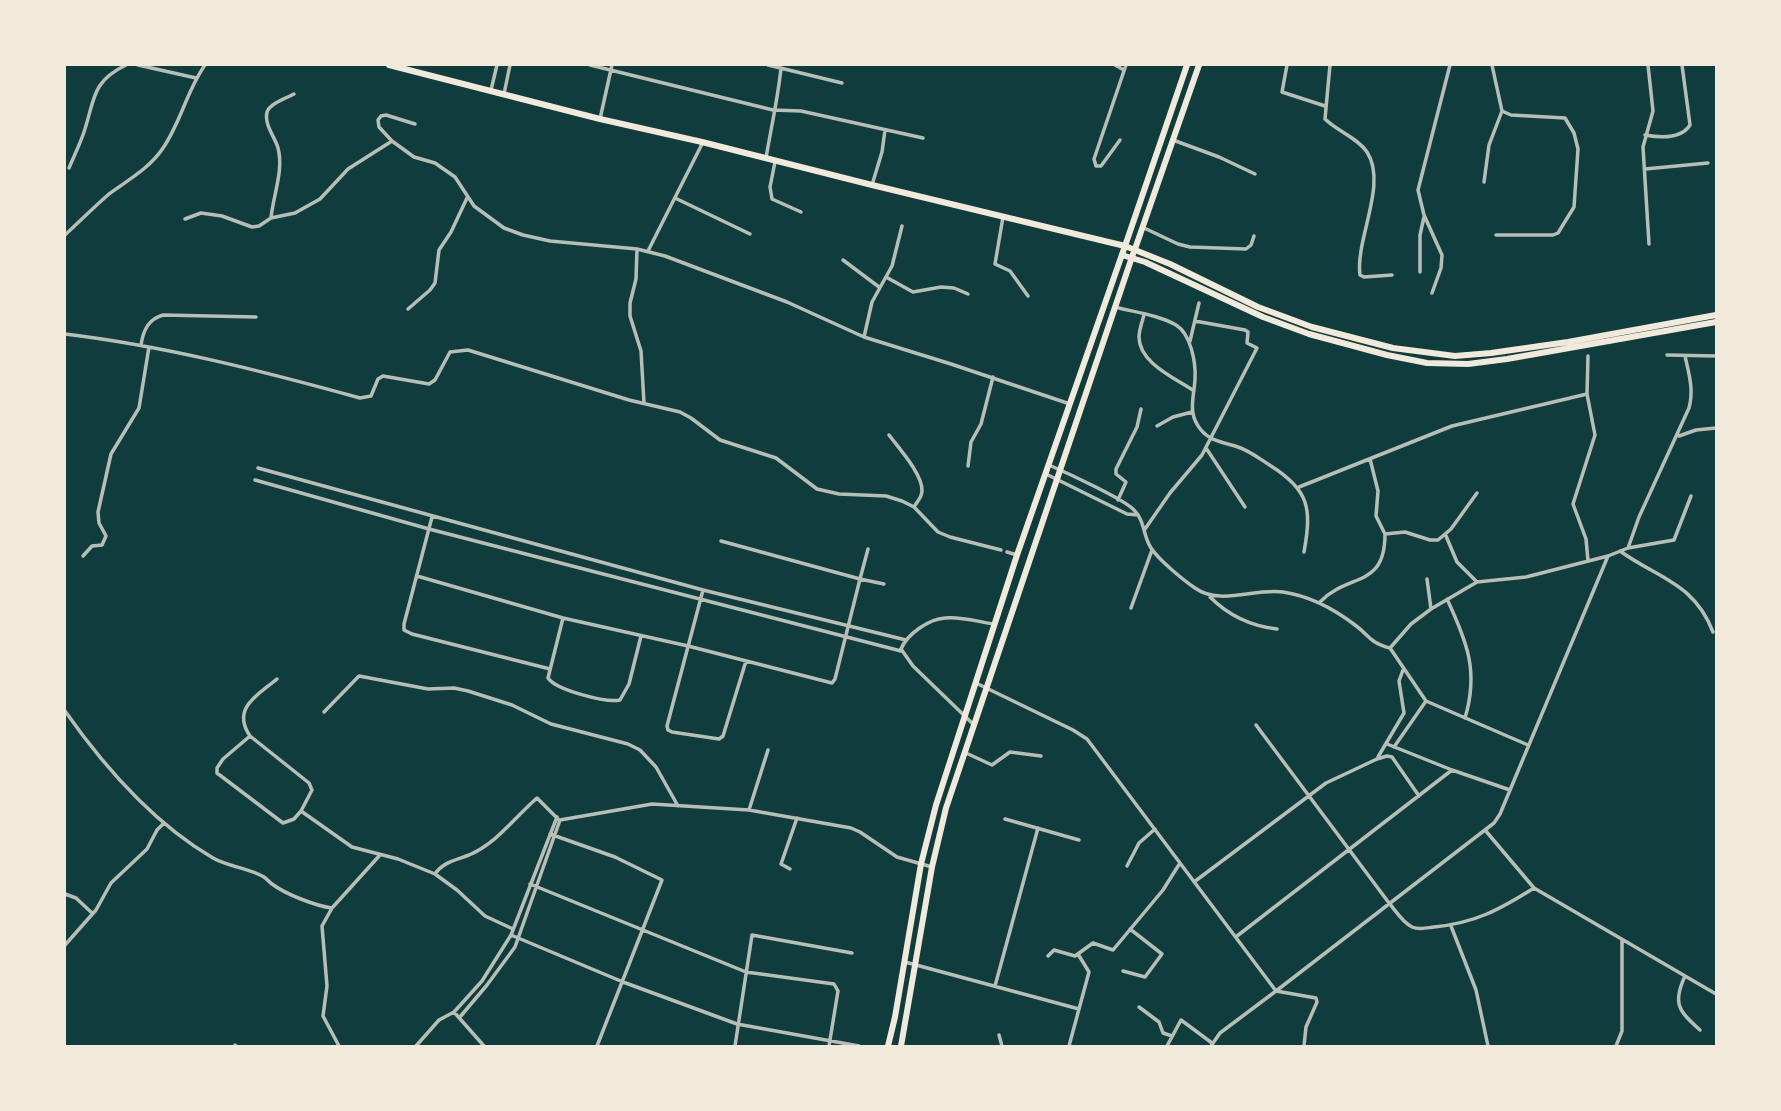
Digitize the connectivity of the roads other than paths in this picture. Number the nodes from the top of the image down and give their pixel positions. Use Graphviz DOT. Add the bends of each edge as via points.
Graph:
graph roads {
  1 [pos="126,65"];
  2 [pos="138,65"];
  3 [pos="205,65"];
  4 [pos="393,65"];
  5 [pos="497,65"];
  6 [pos="510,65"];
  7 [pos="590,65"];
  8 [pos="768,65"];
  9 [pos="1115,65"];
  10 [pos="1187,65"];
  11 [pos="1199,65"];
  12 [pos="1287,65"];
  13 [pos="1330,65"];
  14 [pos="1450,65"];
  15 [pos="1492,65"];
  16 [pos="1648,65"];
  17 [pos="1682,65"];
  18 [pos="612,67"];
  19 [pos="1125,67"];
  20 [pos="781,68"];
  21 [pos="1183,76"];
  22 [pos="196,78"];
  23 [pos="1194,80"];
  24 [pos="842,83"];
  25 [pos="491,92"];
  26 [pos="294,94"];
  27 [pos="504,94"];
  28 [pos="1325,106"];
  29 [pos="773,110"];
  30 [pos="1502,111"];
  31 [pos="600,119"];
  32 [pos="415,124"];
  33 [pos="885,129"];
  34 [pos="1645,135"];
  35 [pos="923,138"];
  36 [pos="1120,140"];
  37 [pos="1173,140"];
  38 [pos="392,141"];
  39 [pos="702,142"];
  40 [pos="766,158"];
  41 [pos="775,160"];
  42 [pos="1708,163"];
  43 [pos="69,168"];
  44 [pos="1644,169"];
  45 [pos="1255,174"];
  46 [pos="1483,182"];
  47 [pos="872,186"];
  48 [pos="467,198"];
  49 [pos="675,198"];
  50 [pos="801,212"];
  51 [pos="1424,215"];
  52 [pos="1003,217"];
  53 [pos="271,218"];
  54 [pos="185,219"];
  55 [pos="902,226"];
  56 [pos="1142,227"];
  57 [pos="66,233"];
  58 [pos="750,234"];
  59 [pos="1496,234"];
  60 [pos="1254,236"];
  61 [pos="1649,244"];
  62 [pos="1125,246"];
  63 [pos="637,249"];
  64 [pos="1135,249"];
  65 [pos="648,251"];
  66 [pos="1122,255"];
  67 [pos="1132,257"];
  68 [pos="843,260"];
  69 [pos="1420,272"];
  70 [pos="1392,275"];
  71 [pos="886,276"];
  72 [pos="878,287"];
  73 [pos="1432,293"];
  74 [pos="968,294"];
  75 [pos="1028,296"];
  76 [pos="1199,303"];
  77 [pos="1115,307"];
  78 [pos="408,309"];
  79 [pos="1144,314"];
  80 [pos="1716,315"];
  81 [pos="256,317"];
  82 [pos="1195,321"];
  83 [pos="1716,322"];
  84 [pos="65,334"];
  85 [pos="864,337"];
  86 [pos="1189,344"];
  87 [pos="141,345"];
  88 [pos="149,347"];
  89 [pos="1667,355"];
  90 [pos="1588,356"];
  91 [pos="1685,356"];
  92 [pos="1716,356"];
  93 [pos="993,377"];
  94 [pos="1194,391"];
  95 [pos="1587,394"];
  96 [pos="644,403"];
  97 [pos="1070,404"];
  98 [pos="1141,409"];
  99 [pos="1192,412"];
  100 [pos="1157,426"];
  101 [pos="1716,428"];
  102 [pos="889,435"];
  103 [pos="1677,436"];
  104 [pos="1211,440"];
  105 [pos="1206,448"];
  106 [pos="1370,459"];
  107 [pos="1049,465"];
  108 [pos="968,466"];
  109 [pos="258,468"];
  110 [pos="1059,470"];
  111 [pos="1046,474"];
  112 [pos="1056,479"];
  113 [pos="255,480"];
  114 [pos="313,484"];
  115 [pos="1299,487"];
  116 [pos="1477,493"];
  117 [pos="309,496"];
  118 [pos="1691,496"];
  119 [pos="1118,500"];
  120 [pos="914,507"];
  121 [pos="1245,507"];
  122 [pos="1138,515"];
  123 [pos="432,517"];
  124 [pos="429,529"];
  125 [pos="1145,529"];
  126 [pos="1385,534"];
  127 [pos="1446,536"];
  128 [pos="721,541"];
  129 [pos="1629,548"];
  130 [pos="868,549"];
  131 [pos="1001,550"];
  132 [pos="1152,550"];
  133 [pos="1619,551"];
  134 [pos="1007,552"];
  135 [pos="1304,552"];
  136 [pos="575,555"];
  137 [pos="1017,555"];
  138 [pos="83,556"];
  139 [pos="1608,556"];
  140 [pos="1588,561"];
  141 [pos="572,567"];
  142 [pos="417,576"];
  143 [pos="860,579"];
  144 [pos="1427,579"];
  145 [pos="1477,582"];
  146 [pos="884,584"];
  147 [pos="703,590"];
  148 [pos="1209,595"];
  149 [pos="1447,599"];
  150 [pos="701,601"];
  151 [pos="1320,602"];
  152 [pos="1131,608"];
  153 [pos="1431,609"];
  154 [pos="563,618"];
  155 [pos="994,624"];
  156 [pos="849,626"];
  157 [pos="1005,628"];
  158 [pos="1277,629"];
  159 [pos="1713,632"];
  160 [pos="641,636"];
  161 [pos="846,637"];
  162 [pos="906,640"];
  163 [pos="688,646"];
  164 [pos="1390,648"];
  165 [pos="901,651"];
  166 [pos="746,661"];
  167 [pos="550,669"];
  168 [pos="1403,670"];
  169 [pos="277,679"];
  170 [pos="975,682"];
  171 [pos="985,687"];
  172 [pos="1426,701"];
  173 [pos="65,711"];
  174 [pos="324,712"];
  175 [pos="964,716"];
  176 [pos="1465,718"];
  177 [pos="973,724"];
  178 [pos="1256,725"];
  179 [pos="250,736"];
  180 [pos="1387,744"];
  181 [pos="1528,745"];
  182 [pos="1394,747"];
  183 [pos="768,750"];
  184 [pos="964,752"];
  185 [pos="1041,755"];
  186 [pos="1377,759"];
  187 [pos="1452,770"];
  188 [pos="1510,790"];
  189 [pos="1419,796"];
  190 [pos="1310,797"];
  191 [pos="678,806"];
  192 [pos="749,810"];
  193 [pos="301,811"];
  194 [pos="797,818"];
  195 [pos="558,819"];
  196 [pos="1005,819"];
  197 [pos="164,824"];
  198 [pos="1038,828"];
  199 [pos="1155,829"];
  200 [pos="1485,830"];
  201 [pos="552,835"];
  202 [pos="1079,840"];
  203 [pos="1349,850"];
  204 [pos="380,856"];
  205 [pos="1180,863"];
  206 [pos="921,864"];
  207 [pos="1127,866"];
  208 [pos="932,867"];
  209 [pos="790,869"];
  210 [pos="435,874"];
  211 [pos="1194,882"];
  212 [pos="530,884"];
  213 [pos="536,886"];
  214 [pos="1534,888"];
  215 [pos="65,894"];
  216 [pos="1389,903"];
  217 [pos="332,908"];
  218 [pos="92,913"];
  219 [pos="1451,926"];
  220 [pos="513,929"];
  221 [pos="642,929"];
  222 [pos="1130,929"];
  223 [pos="511,935"];
  224 [pos="1237,936"];
  225 [pos="518,939"];
  226 [pos="1622,940"];
  227 [pos="65,945"];
  228 [pos="852,953"];
  229 [pos="1078,954"];
  230 [pos="1048,956"];
  231 [pos="905,962"];
  232 [pos="915,965"];
  233 [pos="1123,971"];
  234 [pos="746,972"];
  235 [pos="1685,976"];
  236 [pos="482,981"];
  237 [pos="623,982"];
  238 [pos="488,985"];
  239 [pos="995,986"];
  240 [pos="1276,991"];
  241 [pos="1716,994"];
  242 [pos="1139,1007"];
  243 [pos="1079,1009"];
  244 [pos="454,1012"];
  245 [pos="460,1017"];
  246 [pos="737,1024"];
  247 [pos="1700,1030"];
  248 [pos="999,1035"];
  249 [pos="1172,1035"];
  250 [pos="829,1044"];
  251 [pos="1211,1045"];
  252 [pos="339,1046"];
  253 [pos="416,1046"];
  254 [pos="484,1046"];
  255 [pos="597,1046"];
  256 [pos="735,1046"];
  257 [pos="859,1046"];
  258 [pos="888,1046"];
  259 [pos="901,1046"];
  260 [pos="1002,1046"];
  261 [pos="1069,1046"];
  262 [pos="1167,1046"];
  263 [pos="1304,1046"];
  264 [pos="1488,1046"];
  265 [pos="1616,1046"];
  1 -- 43 [label="street" via="105,77 92,96"];
  2 -- 22 [label="street"];
  3 -- 22 [label="street"];
  4 -- 25 [label="main road"];
  5 -- 25 [label="street"];
  6 -- 27 [label="street"];
  7 -- 18 [label="street"];
  8 -- 20 [label="street"];
  9 -- 19 [label="street"];
  10 -- 21 [label="main road"];
  11 -- 23 [label="main road"];
  12 -- 28 [label="street" via="1282,92"];
  13 -- 28 [label="street"];
  14 -- 51 [label="street" via="1420,177"];
  15 -- 30 [label="street"];
  16 -- 34 [label="street" via="1653,111"];
  17 -- 34 [label="street" via="1690,125 1682,134"];
  18 -- 29 [label="street"];
  18 -- 31 [label="street"];
  19 -- 36 [label="street" via="1094,159 1096,166 1104,163"];
  20 -- 24 [label="street"];
  20 -- 29 [label="street"];
  21 -- 23 [label="main road"];
  21 -- 62 [label="main road"];
  22 -- 57 [label="street" via="178,121 154,160"];
  23 -- 37 [label="main road"];
  25 -- 27 [label="main road"];
  26 -- 53 [label="street" via="267,113 279,169"];
  27 -- 31 [label="main road"];
  28 -- 70 [label="street" via="1325,119 1362,146 1373,166 1360,275"];
  29 -- 33 [label="street" via="801,111"];
  29 -- 40 [label="street"];
  30 -- 46 [label="street" via="1489,145"];
  30 -- 59 [label="street" via="1564,118 1578,149 1574,207 1558,233"];
  31 -- 39 [label="main road"];
  32 -- 38 [label="street" via="381,116 379,127"];
  33 -- 35 [label="street"];
  33 -- 47 [label="street"];
  34 -- 44 [label="street"];
  37 -- 45 [label="street"];
  37 -- 56 [label="main road"];
  38 -- 48 [label="street" via="455,177"];
  38 -- 53 [label="street" via="348,169 311,205"];
  39 -- 40 [label="main road"];
  39 -- 49 [label="street"];
  40 -- 41 [label="main road"];
  41 -- 47 [label="main road"];
  41 -- 50 [label="street" via="772,199"];
  42 -- 44 [label="street"];
  44 -- 61 [label="street"];
  47 -- 52 [label="main road"];
  48 -- 63 [label="street" via="504,228 523,235"];
  48 -- 78 [label="street" via="439,250 435,283"];
  49 -- 58 [label="street"];
  49 -- 65 [label="street"];
  51 -- 69 [label="street"];
  51 -- 73 [label="street" via="1442,256"];
  52 -- 62 [label="main road"];
  52 -- 75 [label="street" via="995,264 1010,271"];
  53 -- 54 [label="street" via="252,227 201,213"];
  55 -- 71 [label="street"];
  56 -- 60 [label="street" via="1190,247 1246,249"];
  56 -- 64 [label="main road"];
  62 -- 64 [label="main road"];
  62 -- 66 [label="main road"];
  63 -- 65 [label="street"];
  63 -- 96 [label="street" via="630,316 641,351"];
  64 -- 67 [label="main road"];
  64 -- 80 [label="main road" via="1312,327 1433,354 1491,353"];
  65 -- 85 [label="street" via="788,302"];
  66 -- 67 [label="main road"];
  66 -- 97 [label="main road"];
  67 -- 77 [label="main road"];
  67 -- 83 [label="main road" via="1309,334 1427,363 1507,359"];
  68 -- 72 [label="street"];
  71 -- 72 [label="street"];
  71 -- 74 [label="street" via="913,292 941,286"];
  72 -- 85 [label="street"];
  76 -- 82 [label="street"];
  77 -- 79 [label="street"];
  77 -- 110 [label="main road"];
  79 -- 86 [label="street" via="1177,325"];
  79 -- 94 [label="street" via="1139,338 1145,356"];
  81 -- 87 [label="street" via="153,317"];
  82 -- 86 [label="street"];
  82 -- 104 [label="street" via="1245,330 1247,343 1257,348"];
  84 -- 87 [label="street"];
  85 -- 93 [label="street"];
  86 -- 94 [label="street"];
  87 -- 88 [label="street"];
  88 -- 96 [label="street" via="221,360 360,398 371,396 383,376 429,384 450,352 468,350"];
  88 -- 138 [label="street" via="139,408 111,454 98,513 106,536 102,545 92,546"];
  89 -- 91 [label="street"];
  90 -- 95 [label="street"];
  91 -- 92 [label="street"];
  91 -- 103 [label="street" via="1692,396"];
  93 -- 97 [label="street"];
  93 -- 108 [label="street" via="981,424 971,442"];
  94 -- 99 [label="street"];
  95 -- 106 [label="street" via="1452,426"];
  95 -- 140 [label="street" via="1595,435 1573,504 1586,539"];
  96 -- 120 [label="street" via="680,412 720,440 776,458 817,489 886,496"];
  97 -- 107 [label="main road"];
  98 -- 119 [label="street" via="1116,469 1126,482"];
  99 -- 100 [label="street"];
  99 -- 104 [label="street"];
  101 -- 103 [label="street"];
  102 -- 120 [label="street" via="922,488"];
  103 -- 129 [label="street"];
  104 -- 105 [label="street"];
  104 -- 115 [label="street" via="1249,452"];
  105 -- 121 [label="street"];
  105 -- 125 [label="street"];
  106 -- 115 [label="street"];
  106 -- 126 [label="street" via="1378,491 1376,516"];
  107 -- 110 [label="street"];
  107 -- 111 [label="main road"];
  109 -- 114 [label="street"];
  110 -- 112 [label="main road"];
  110 -- 119 [label="street"];
  111 -- 112 [label="street"];
  111 -- 137 [label="main road"];
  112 -- 122 [label="street" via="1127,514"];
  112 -- 157 [label="main road"];
  113 -- 117 [label="street"];
  114 -- 117 [label="street"];
  114 -- 123 [label="street"];
  115 -- 135 [label="street" via="1309,523"];
  116 -- 127 [label="street"];
  117 -- 124 [label="street"];
  118 -- 129 [label="street" via="1674,540"];
  119 -- 122 [label="street"];
  120 -- 131 [label="street" via="938,532"];
  122 -- 125 [label="street"];
  123 -- 124 [label="street"];
  123 -- 136 [label="street"];
  124 -- 141 [label="street"];
  124 -- 142 [label="street"];
  125 -- 132 [label="street"];
  126 -- 127 [label="street" via="1405,532 1430,540"];
  126 -- 151 [label="street" via="1385,549 1377,567 1331,591"];
  127 -- 145 [label="street" via="1457,562"];
  128 -- 143 [label="street"];
  129 -- 133 [label="street"];
  130 -- 143 [label="street"];
  132 -- 148 [label="street"];
  132 -- 152 [label="street"];
  133 -- 139 [label="street"];
  133 -- 159 [label="street" via="1684,589 1698,602"];
  134 -- 137 [label="street"];
  136 -- 141 [label="street"];
  136 -- 147 [label="street"];
  137 -- 155 [label="main road"];
  139 -- 140 [label="street"];
  139 -- 181 [label="street"];
  140 -- 145 [label="street" via="1526,577"];
  141 -- 150 [label="street"];
  142 -- 154 [label="street"];
  142 -- 167 [label="street" via="404,624 407,632"];
  143 -- 146 [label="street"];
  143 -- 156 [label="street"];
  144 -- 153 [label="street"];
  145 -- 149 [label="street"];
  147 -- 150 [label="street"];
  147 -- 156 [label="street"];
  148 -- 151 [label="street" via="1284,592"];
  148 -- 158 [label="street" via="1229,614"];
  149 -- 153 [label="street"];
  149 -- 176 [label="street" via="1470,664 1473,684"];
  150 -- 161 [label="street"];
  150 -- 163 [label="street"];
  151 -- 164 [label="street" via="1377,645"];
  153 -- 164 [label="street"];
  154 -- 160 [label="street"];
  154 -- 167 [label="street"];
  155 -- 157 [label="main road"];
  155 -- 162 [label="street" via="943,618 920,627"];
  155 -- 170 [label="main road"];
  156 -- 161 [label="street"];
  156 -- 162 [label="street"];
  157 -- 171 [label="main road"];
  160 -- 163 [label="street"];
  160 -- 167 [label="street" via="629,684 620,700 552,684"];
  161 -- 165 [label="street"];
  161 -- 166 [label="street" via="832,683"];
  162 -- 165 [label="street"];
  163 -- 166 [label="street"];
  163 -- 166 [label="street" via="667,726 672,732 723,736"];
  164 -- 168 [label="street"];
  165 -- 175 [label="street"];
  168 -- 172 [label="street"];
  168 -- 180 [label="street" via="1399,681 1404,713"];
  169 -- 179 [label="street" via="246,706"];
  170 -- 171 [label="street"];
  170 -- 175 [label="main road"];
  171 -- 177 [label="main road"];
  171 -- 199 [label="street" via="1087,739"];
  172 -- 176 [label="street"];
  172 -- 182 [label="street"];
  173 -- 197 [label="street" via="115,775"];
  174 -- 191 [label="street" via="359,676 468,691 551,724 640,750 656,766"];
  175 -- 177 [label="street"];
  175 -- 206 [label="main road"];
  176 -- 181 [label="street"];
  177 -- 184 [label="main road"];
  178 -- 190 [label="street"];
  179 -- 193 [label="street" via="309,783 312,790"];
  179 -- 193 [label="street" via="223,759 217,773 283,823"];
  180 -- 182 [label="street"];
  180 -- 186 [label="street"];
  181 -- 188 [label="street"];
  182 -- 187 [label="street"];
  183 -- 192 [label="street"];
  184 -- 185 [label="street" via="992,765 1010,752"];
  184 -- 208 [label="main road"];
  186 -- 189 [label="street" via="1392,757"];
  186 -- 190 [label="street" via="1340,774"];
  187 -- 188 [label="street"];
  187 -- 189 [label="street"];
  188 -- 200 [label="street" via="1500,814"];
  189 -- 203 [label="street"];
  190 -- 203 [label="street"];
  190 -- 211 [label="street"];
  191 -- 192 [label="street"];
  191 -- 195 [label="street" via="640,804"];
  192 -- 194 [label="street"];
  193 -- 204 [label="street" via="352,847"];
  194 -- 206 [label="street" via="860,831 897,857"];
  194 -- 209 [label="street" via="781,864"];
  195 -- 201 [label="street"];
  195 -- 210 [label="street" via="537,798 494,842 442,865"];
  196 -- 198 [label="street"];
  197 -- 217 [label="street" via="219,861"];
  197 -- 218 [label="street" via="147,849 111,883"];
  198 -- 202 [label="street"];
  198 -- 239 [label="street"];
  199 -- 205 [label="street"];
  199 -- 207 [label="street" via="1143,838"];
  200 -- 214 [label="street"];
  200 -- 216 [label="street"];
  201 -- 212 [label="street"];
  201 -- 213 [label="street"];
  201 -- 221 [label="street" via="660,878 662,883"];
  203 -- 216 [label="street"];
  203 -- 224 [label="street"];
  204 -- 210 [label="street"];
  204 -- 217 [label="street"];
  205 -- 211 [label="street"];
  205 -- 222 [label="street"];
  206 -- 208 [label="street"];
  206 -- 231 [label="main road"];
  208 -- 232 [label="main road"];
  210 -- 220 [label="street" via="489,919"];
  211 -- 224 [label="street"];
  212 -- 213 [label="street"];
  212 -- 220 [label="street"];
  213 -- 221 [label="street"];
  213 -- 225 [label="street"];
  214 -- 219 [label="street" via="1498,911"];
  214 -- 226 [label="street"];
  215 -- 218 [label="street"];
  216 -- 219 [label="street" via="1404,921 1419,929"];
  216 -- 240 [label="street"];
  217 -- 252 [label="street" via="322,926 327,986 323,1013"];
  218 -- 227 [label="street"];
  219 -- 264 [label="street" via="1476,990"];
  220 -- 223 [label="street"];
  221 -- 234 [label="street"];
  221 -- 237 [label="street"];
  222 -- 229 [label="street" via="1113,950 1093,943"];
  222 -- 233 [label="street" via="1162,954 1145,977"];
  223 -- 225 [label="street"];
  223 -- 236 [label="street"];
  224 -- 240 [label="street"];
  225 -- 237 [label="street"];
  225 -- 238 [label="street"];
  226 -- 235 [label="street"];
  226 -- 265 [label="street" via="1622,1031"];
  228 -- 234 [label="street" via="752,935"];
  229 -- 230 [label="street" via="1072,957 1054,950"];
  229 -- 243 [label="street" via="1089,972"];
  231 -- 232 [label="street"];
  231 -- 258 [label="main road"];
  232 -- 239 [label="street"];
  232 -- 259 [label="main road"];
  234 -- 246 [label="street"];
  234 -- 250 [label="street" via="837,987"];
  235 -- 241 [label="street"];
  235 -- 247 [label="street" via="1678,993 1680,1009"];
  236 -- 238 [label="street"];
  236 -- 244 [label="street"];
  237 -- 246 [label="street"];
  237 -- 255 [label="street"];
  238 -- 245 [label="street"];
  239 -- 243 [label="street"];
  240 -- 251 [label="street"];
  240 -- 263 [label="street" via="1316,998"];
  242 -- 249 [label="street" via="1159,1022 1163,1033"];
  243 -- 261 [label="street"];
  244 -- 245 [label="street"];
  244 -- 253 [label="street" via="439,1020"];
  245 -- 254 [label="street"];
  246 -- 250 [label="street"];
  246 -- 256 [label="street"];
  248 -- 260 [label="street"];
  249 -- 251 [label="street" via="1181,1020"];
  249 -- 262 [label="street"];
  250 -- 257 [label="street"];
}
